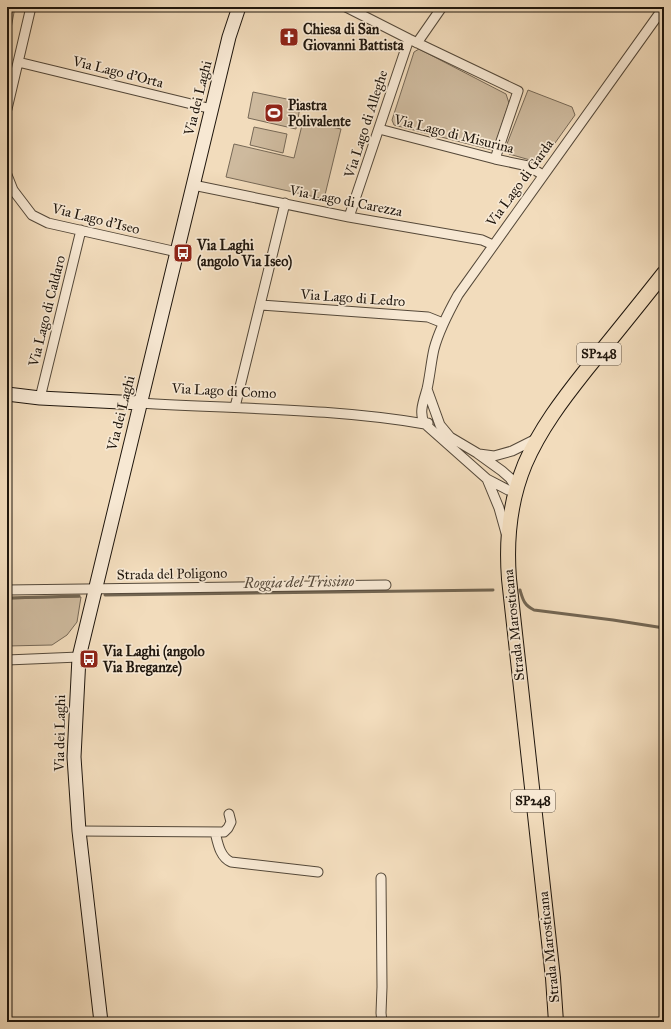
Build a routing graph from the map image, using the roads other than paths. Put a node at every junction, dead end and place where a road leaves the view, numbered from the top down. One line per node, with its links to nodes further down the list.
1 (31, 7): 7 (street)
2 (239, 7): 9 (street, Via dei Laghi)
3 (346, 7): 6 (street)
4 (442, 7): 6 (street, Via Lago di Alleghe)
5 (664, 7): 13 (street, Via Lago di Garda)
6 (413, 41): 10 (street, Via Lago di Alleghe); 11 (street)
7 (18, 62): 8 (street); 9 (street, Via Lago d'Orta)
8 (7, 109)
9 (212, 109): 14 (street, Via dei Laghi)
10 (379, 130): 11 (street, Via Lago di Misurina); 16 (street, Via Lago di Alleghe)
11 (495, 159): 13 (street, Via Lago di Misurina)
12 (7, 175): 17 (street, Via Lago d'Iseo)
13 (544, 175): 18 (street, Via Lago di Garda)
14 (193, 185): 15 (street, Via Lago di Carezza); 19 (street, Via dei Laghi)
15 (285, 203): 16 (street, Via Lago di Carezza); 21 (street)
16 (349, 217): 18 (street, Via Lago di Carezza)
17 (81, 230): 19 (street, Via Lago d'Iseo); 25 (street, Via Lago di Caldaro)
18 (492, 245): 22 (street, Via Lago di Garda)
19 (177, 252): 26 (street, Via dei Laghi)
20 (664, 273): 30 (main road, Strada Marosticana / SP248)
21 (261, 305): 22 (street, Via Lago di Ledro); 27 (street)
22 (443, 323): 23 (street, Via Lago di Garda)
23 (427, 389): 28 (street, Via Lago di Garda); 29 (street, Via Lago di Garda)
24 (7, 394): 25 (street, Via Lago di Como)
25 (40, 398): 26 (street, Via Lago di Como)
26 (140, 403): 27 (street, Via Lago di Como); 36 (street, Via dei Laghi)
27 (235, 407): 29 (street, Via Lago di Como)
28 (436, 417): 29 (street); 31 (street, Via Lago di Garda)
29 (425, 424): 32 (street)
30 (538, 438): 31 (street, Via Lago di Garda); 33 (main road, Strada Marosticana / SP248)
31 (477, 453): 33 (street, Via Lago di Garda)
32 (487, 479): 33 (street); 34 (street)
33 (517, 489): 34 (main road, Strada Marosticana / SP248)
34 (508, 540): 47 (main road, Strada Marosticana / SP248)
35 (386, 585): 36 (street, Strada del Poligono)
36 (95, 589): 37 (street, Strada del Poligono); 38 (street, Via dei Laghi)
37 (7, 590)
38 (79, 657): 39 (street); 41 (street, Via dei Laghi)
39 (7, 660)
40 (229, 814): 42 (street)
41 (79, 832): 42 (street); 45 (street, Via dei Laghi)
42 (215, 832): 43 (street)
43 (318, 872)
44 (381, 878): 46 (street)
45 (101, 1022)
46 (382, 1022)
47 (556, 1022)

